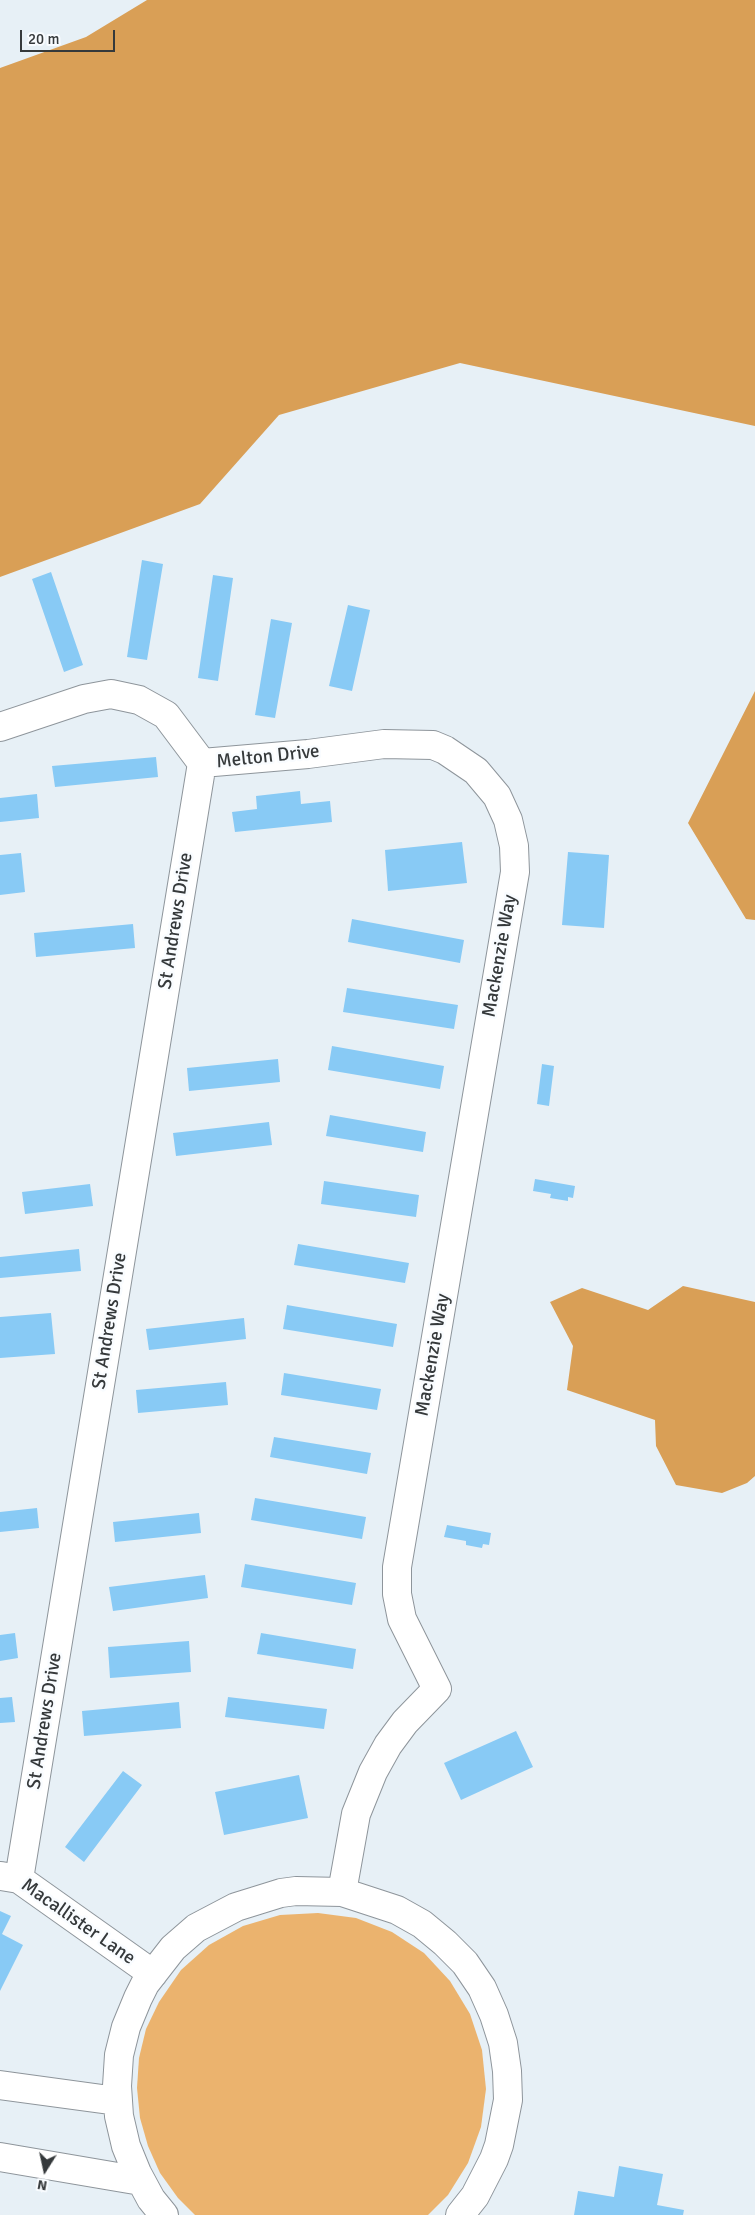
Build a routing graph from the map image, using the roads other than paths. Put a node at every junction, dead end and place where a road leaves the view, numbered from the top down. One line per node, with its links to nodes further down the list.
1 (0, 727): 2 (street, Melton Drive)
2 (202, 763): 3 (street, Melton Drive); 4 (street, St Andrews Drive)
3 (492, 791): 5 (street, Mackenzie Way)
4 (9, 1877): 6 (street, Macallister Lane)
5 (342, 1892): 6 (street); 12 (street)
6 (153, 1974): 8 (street)
7 (0, 2085): 8 (street)
8 (118, 2101): 10 (street)
9 (0, 2157): 10 (street)
10 (141, 2181): 11 (street)
11 (164, 2215)
12 (460, 2215)

